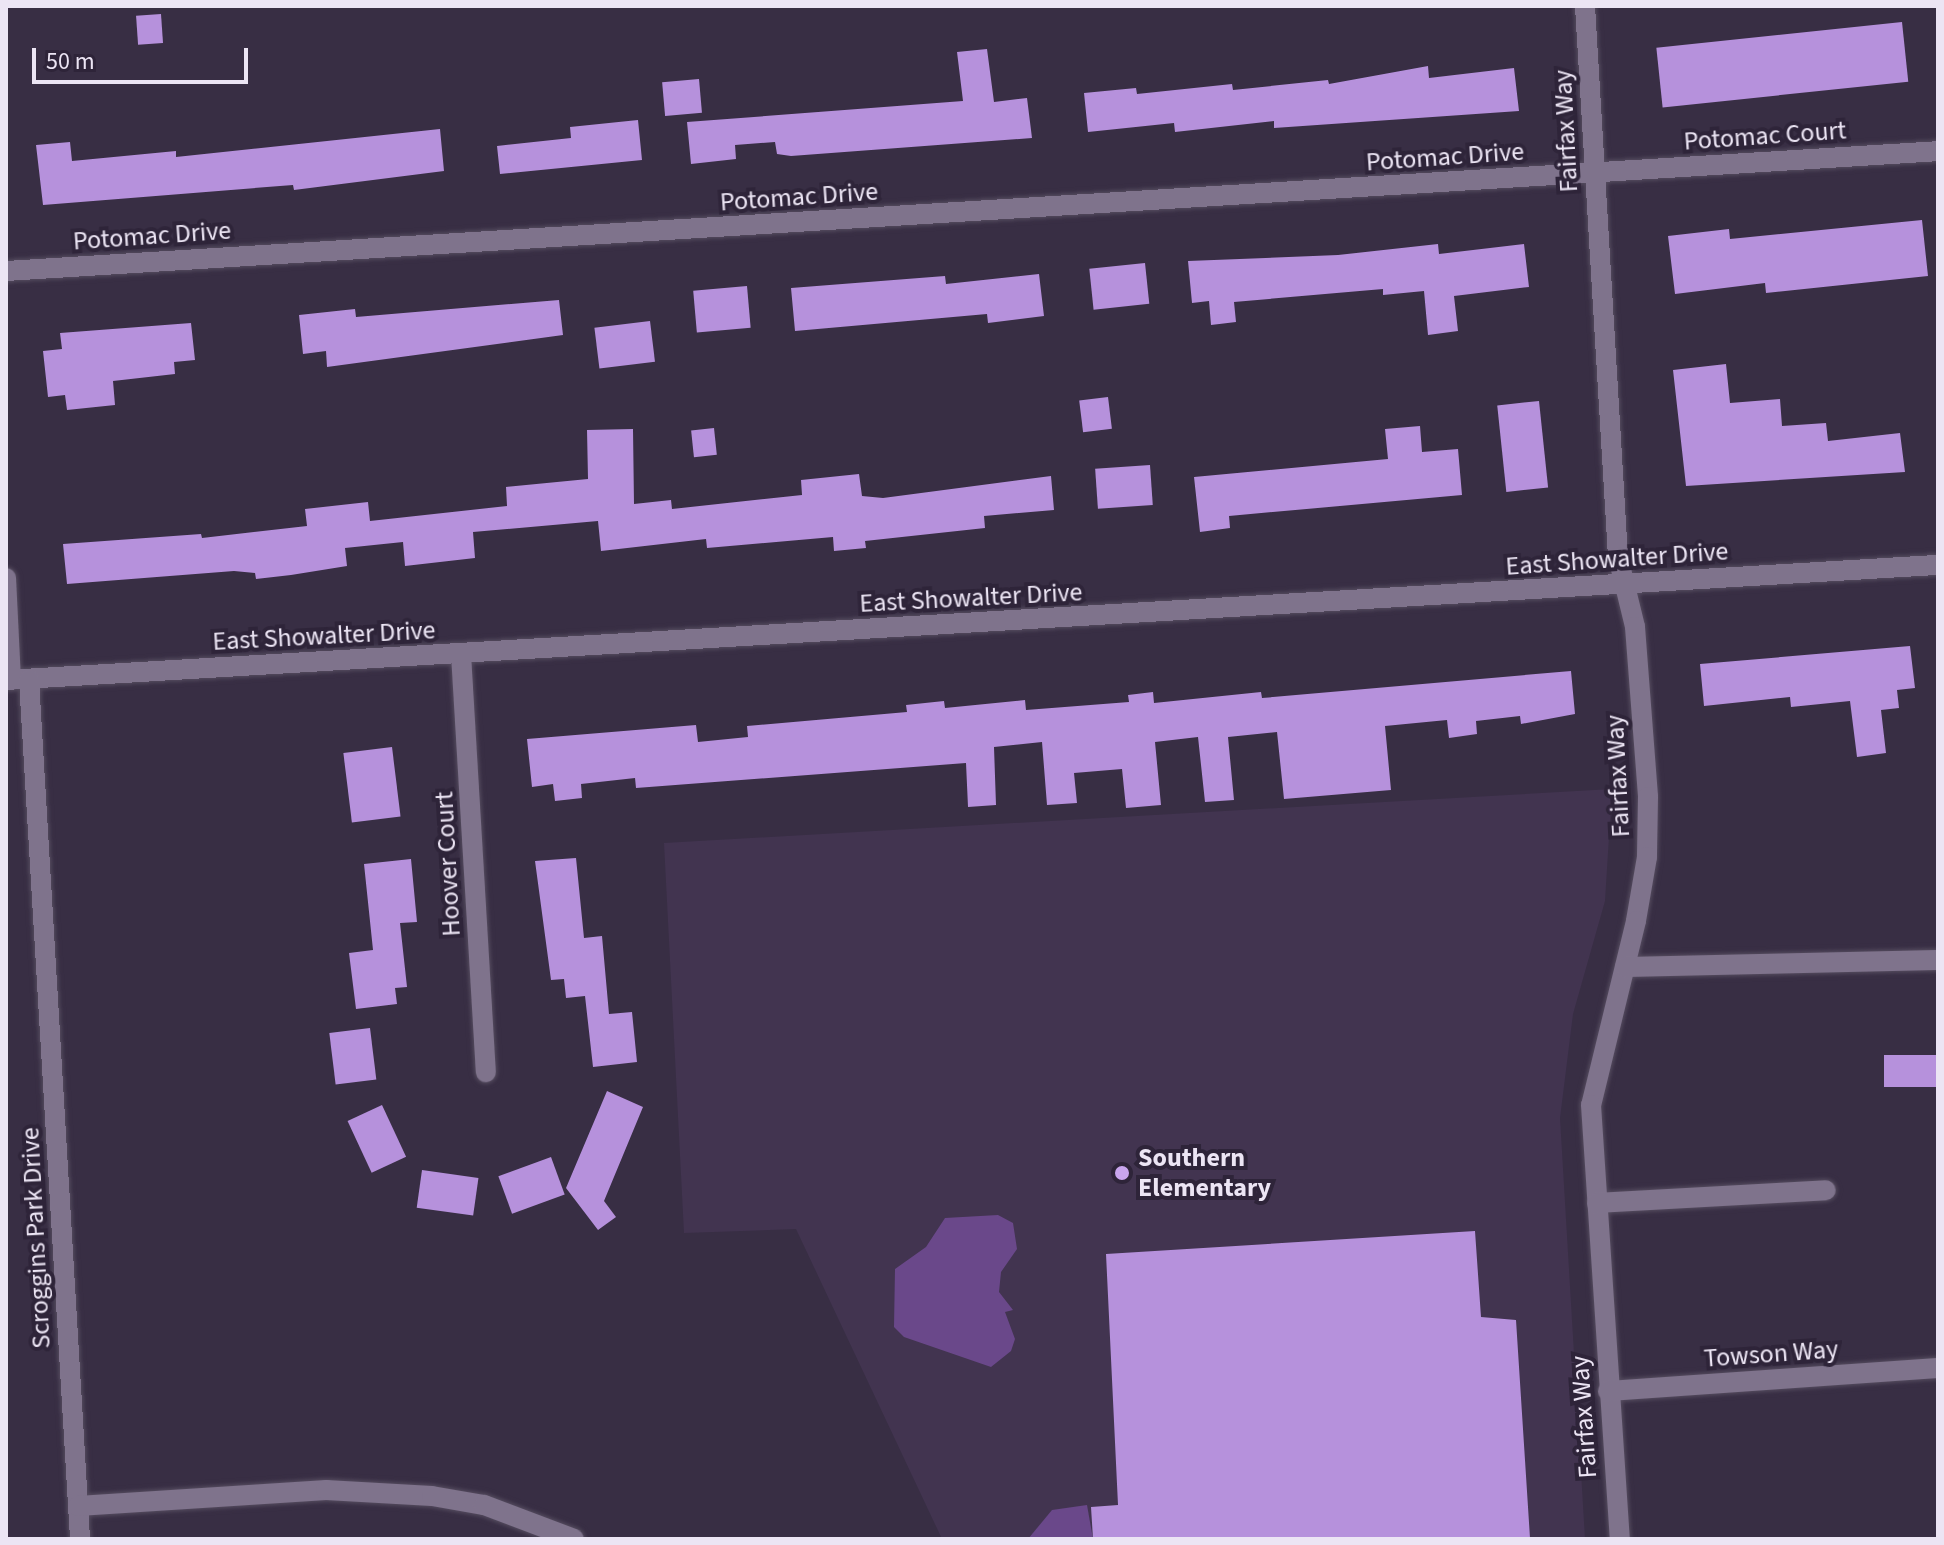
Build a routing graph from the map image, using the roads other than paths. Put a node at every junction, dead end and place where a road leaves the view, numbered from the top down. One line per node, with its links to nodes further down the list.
1 (1585, 6): 3 (street, Fairfax Way)
2 (1938, 151): 3 (street, Potomac Court)
3 (1595, 173): 4 (street, Potomac Drive); 7 (street, Fairfax Way)
4 (6, 271)
5 (1938, 565): 7 (street, East Showalter Drive)
6 (6, 578): 9 (street, Scroggins Park Drive)
7 (1625, 585): 8 (street, East Showalter Drive); 11 (street, Fairfax Way)
8 (461, 654): 9 (street, East Showalter Drive); 12 (street, Hoover Court)
9 (15, 680): 17 (street, Scroggins Park Drive)
10 (1938, 960): 11 (street)
11 (1625, 967): 14 (street, Fairfax Way)
12 (486, 1072)
13 (1826, 1190): 14 (street)
14 (1597, 1203): 16 (street, Fairfax Way)
15 (1938, 1368): 16 (street, Towson Way)
16 (1608, 1391): 20 (street, Fairfax Way)
17 (78, 1506): 18 (street, Scroggins Park Drive); 19 (street)
18 (80, 1539)
19 (574, 1539)
20 (1620, 1539)

